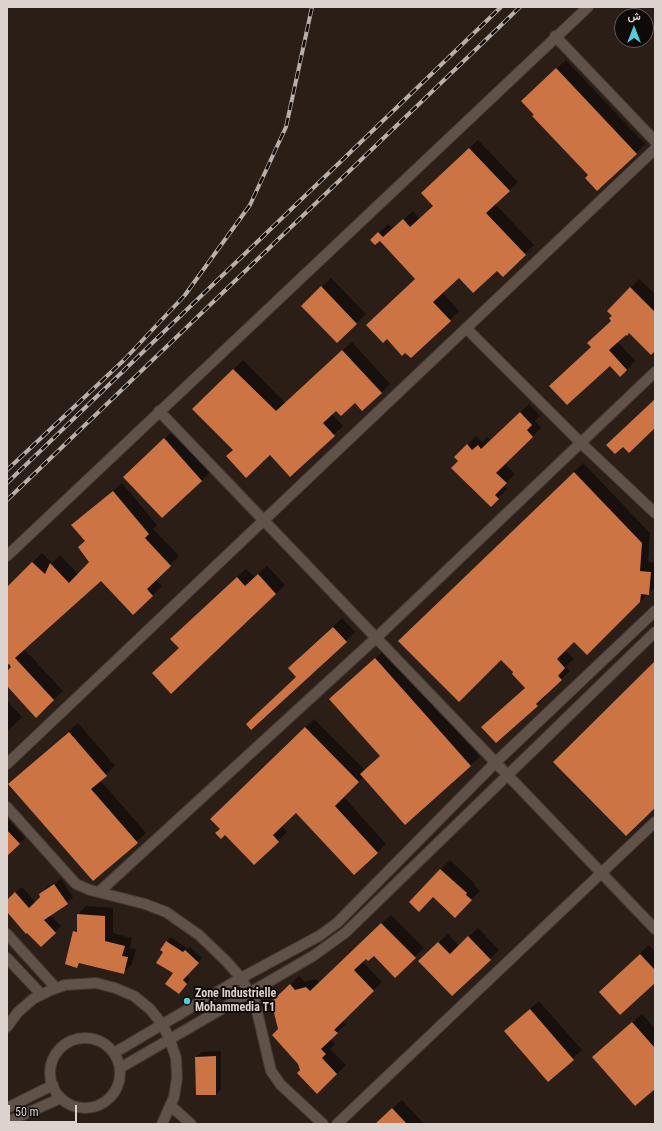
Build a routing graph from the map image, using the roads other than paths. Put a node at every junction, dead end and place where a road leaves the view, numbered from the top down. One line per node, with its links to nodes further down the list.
1 (588, 7): 2 (lane)
2 (556, 36): 3 (lane); 7 (lane)
3 (655, 141)
4 (655, 149): 5 (lane)
5 (466, 328): 8 (lane); 10 (lane)
6 (655, 372): 8 (lane)
7 (159, 411): 10 (lane); 12 (lane)
8 (581, 443): 9 (lane); 15 (lane)
9 (654, 512): 11 (lane)
10 (263, 520): 15 (lane); 17 (lane)
11 (655, 523)
12 (7, 556)
13 (655, 611): 16 (lane)
14 (655, 632): 18 (lane)
15 (376, 638): 16 (lane); 22 (lane)
16 (496, 762): 18 (lane); 26 (lane)
17 (7, 764)
18 (508, 774): 21 (lane); 28 (lane)
19 (7, 808): 22 (lane)
20 (655, 822): 21 (lane)
21 (601, 872): 23 (lane); 43 (lane)
22 (99, 892): 26 (lane)
23 (655, 929)
24 (7, 934): 27 (lane)
25 (7, 958): 29 (lane)
26 (241, 978): 28 (lane); 30 (lane)
27 (56, 988): 29 (lane); 30 (lane)
28 (250, 993): 32 (lane); 42 (lane)
29 (41, 994): 31 (lane)
30 (162, 1024): 32 (lane); 33 (lane)
31 (7, 1027)
32 (170, 1040): 34 (lane); 37 (lane)
33 (114, 1053): 34 (lane); 35 (lane)
34 (120, 1068): 36 (lane)
35 (53, 1085): 36 (lane); 38 (lane)
36 (61, 1098): 39 (lane)
37 (171, 1106): 40 (lane); 41 (lane)
38 (7, 1108)
39 (8, 1122)
40 (162, 1124)
41 (191, 1124)
42 (323, 1124)
43 (337, 1124)

